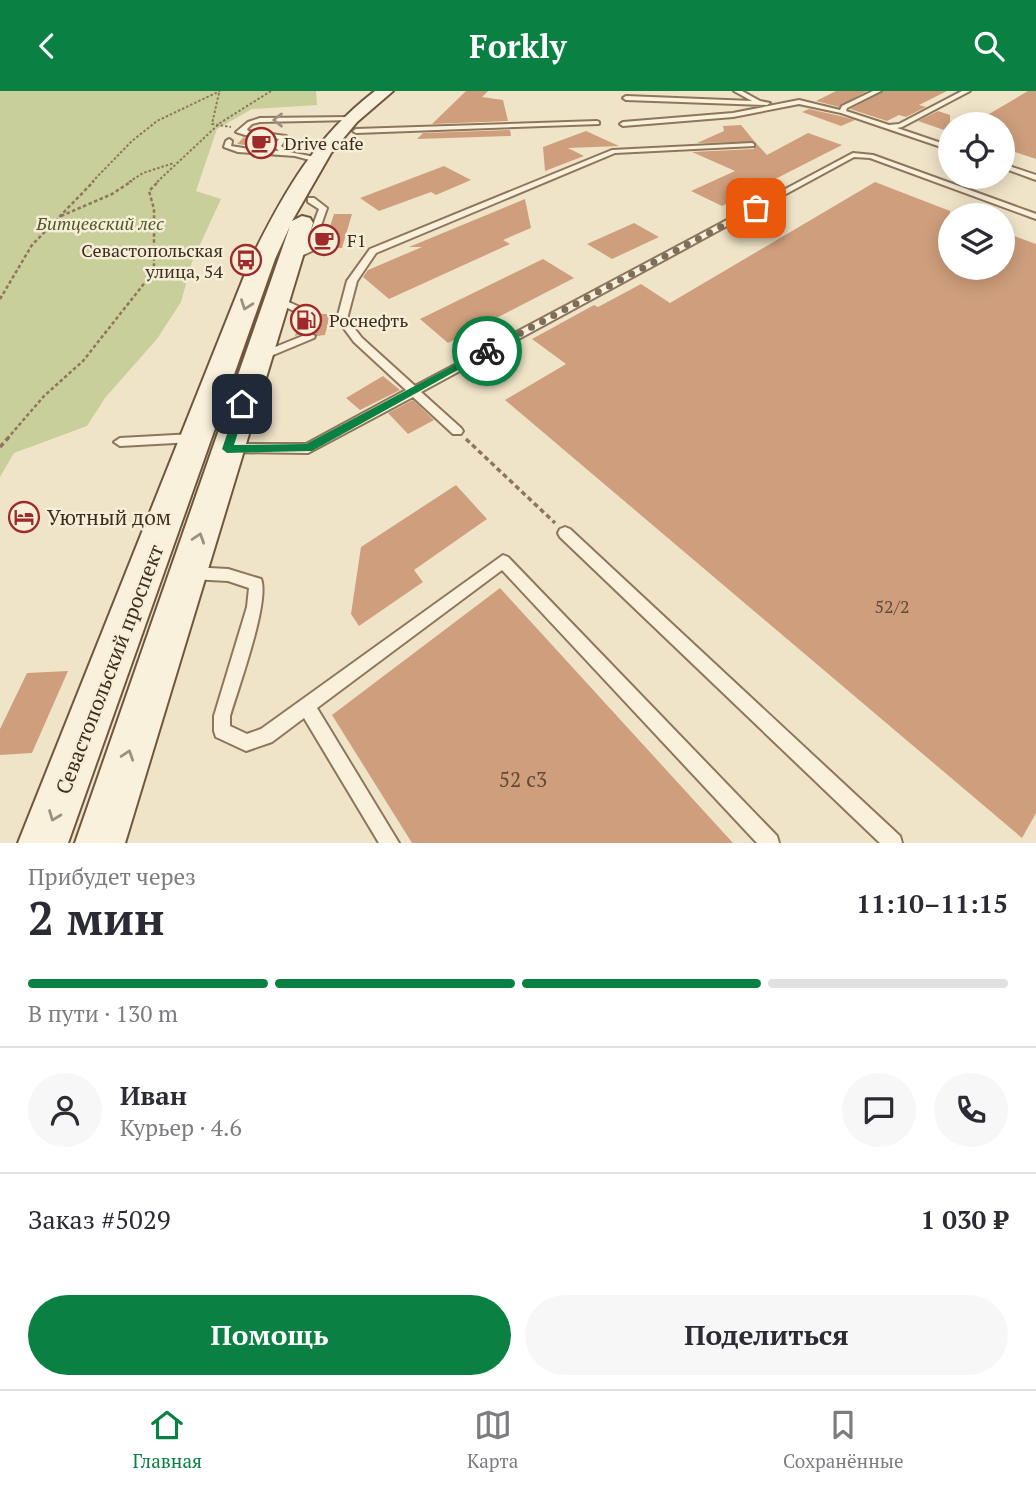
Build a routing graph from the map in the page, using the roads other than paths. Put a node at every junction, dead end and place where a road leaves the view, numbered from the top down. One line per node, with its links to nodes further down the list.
1 (385, 91): 12 (main road, Севастопольский проспект)
2 (395, 91): 12 (main road, Севастопольский проспект)
3 (737, 91): 7 (lane)
4 (878, 91): 9 (lane)
5 (967, 91): 13 (lane)
6 (626, 98): 7 (lane)
7 (760, 103): 8 (lane)
8 (788, 104): 9 (lane); 11 (lane)
9 (843, 112): 13 (lane)
10 (597, 123): 12 (lane)
11 (623, 124)
12 (353, 125): 17 (main road, Севастопольский проспект); 17 (lane, one-way to 17); 21 (main road, Севастопольский проспект)
13 (889, 127): 15 (lane)
14 (229, 141): 17 (lane)
15 (938, 144)
16 (752, 145): 25 (lane)
17 (302, 157): 28 (main road, Севастопольский проспект, one-way to 28)
18 (1015, 170): 19 (lane)
19 (1036, 177)
20 (1036, 217): 25 (lane)
21 (275, 299): 22 (lane); 24 (main road, Севастопольский проспект)
22 (308, 314)
23 (310, 336): 24 (lane)
24 (256, 360): 28 (main road, Севастопольский проспект)
25 (414, 391): 26 (lane); 28 (lane)
26 (457, 431)
27 (120, 442): 28 (lane)
28 (212, 444): 30 (main road, Севастопольский проспект, one-way to 28); 32 (main road, Севастопольский проспект, one-way to 32)
29 (565, 533): 36 (lane)
30 (187, 573): 31 (lane); 33 (main road, Севастопольский проспект, one-way to 30)
31 (306, 706): 34 (lane); 35 (lane)
32 (43, 843)
33 (100, 843)
34 (390, 843)
35 (770, 843)
36 (893, 843)

